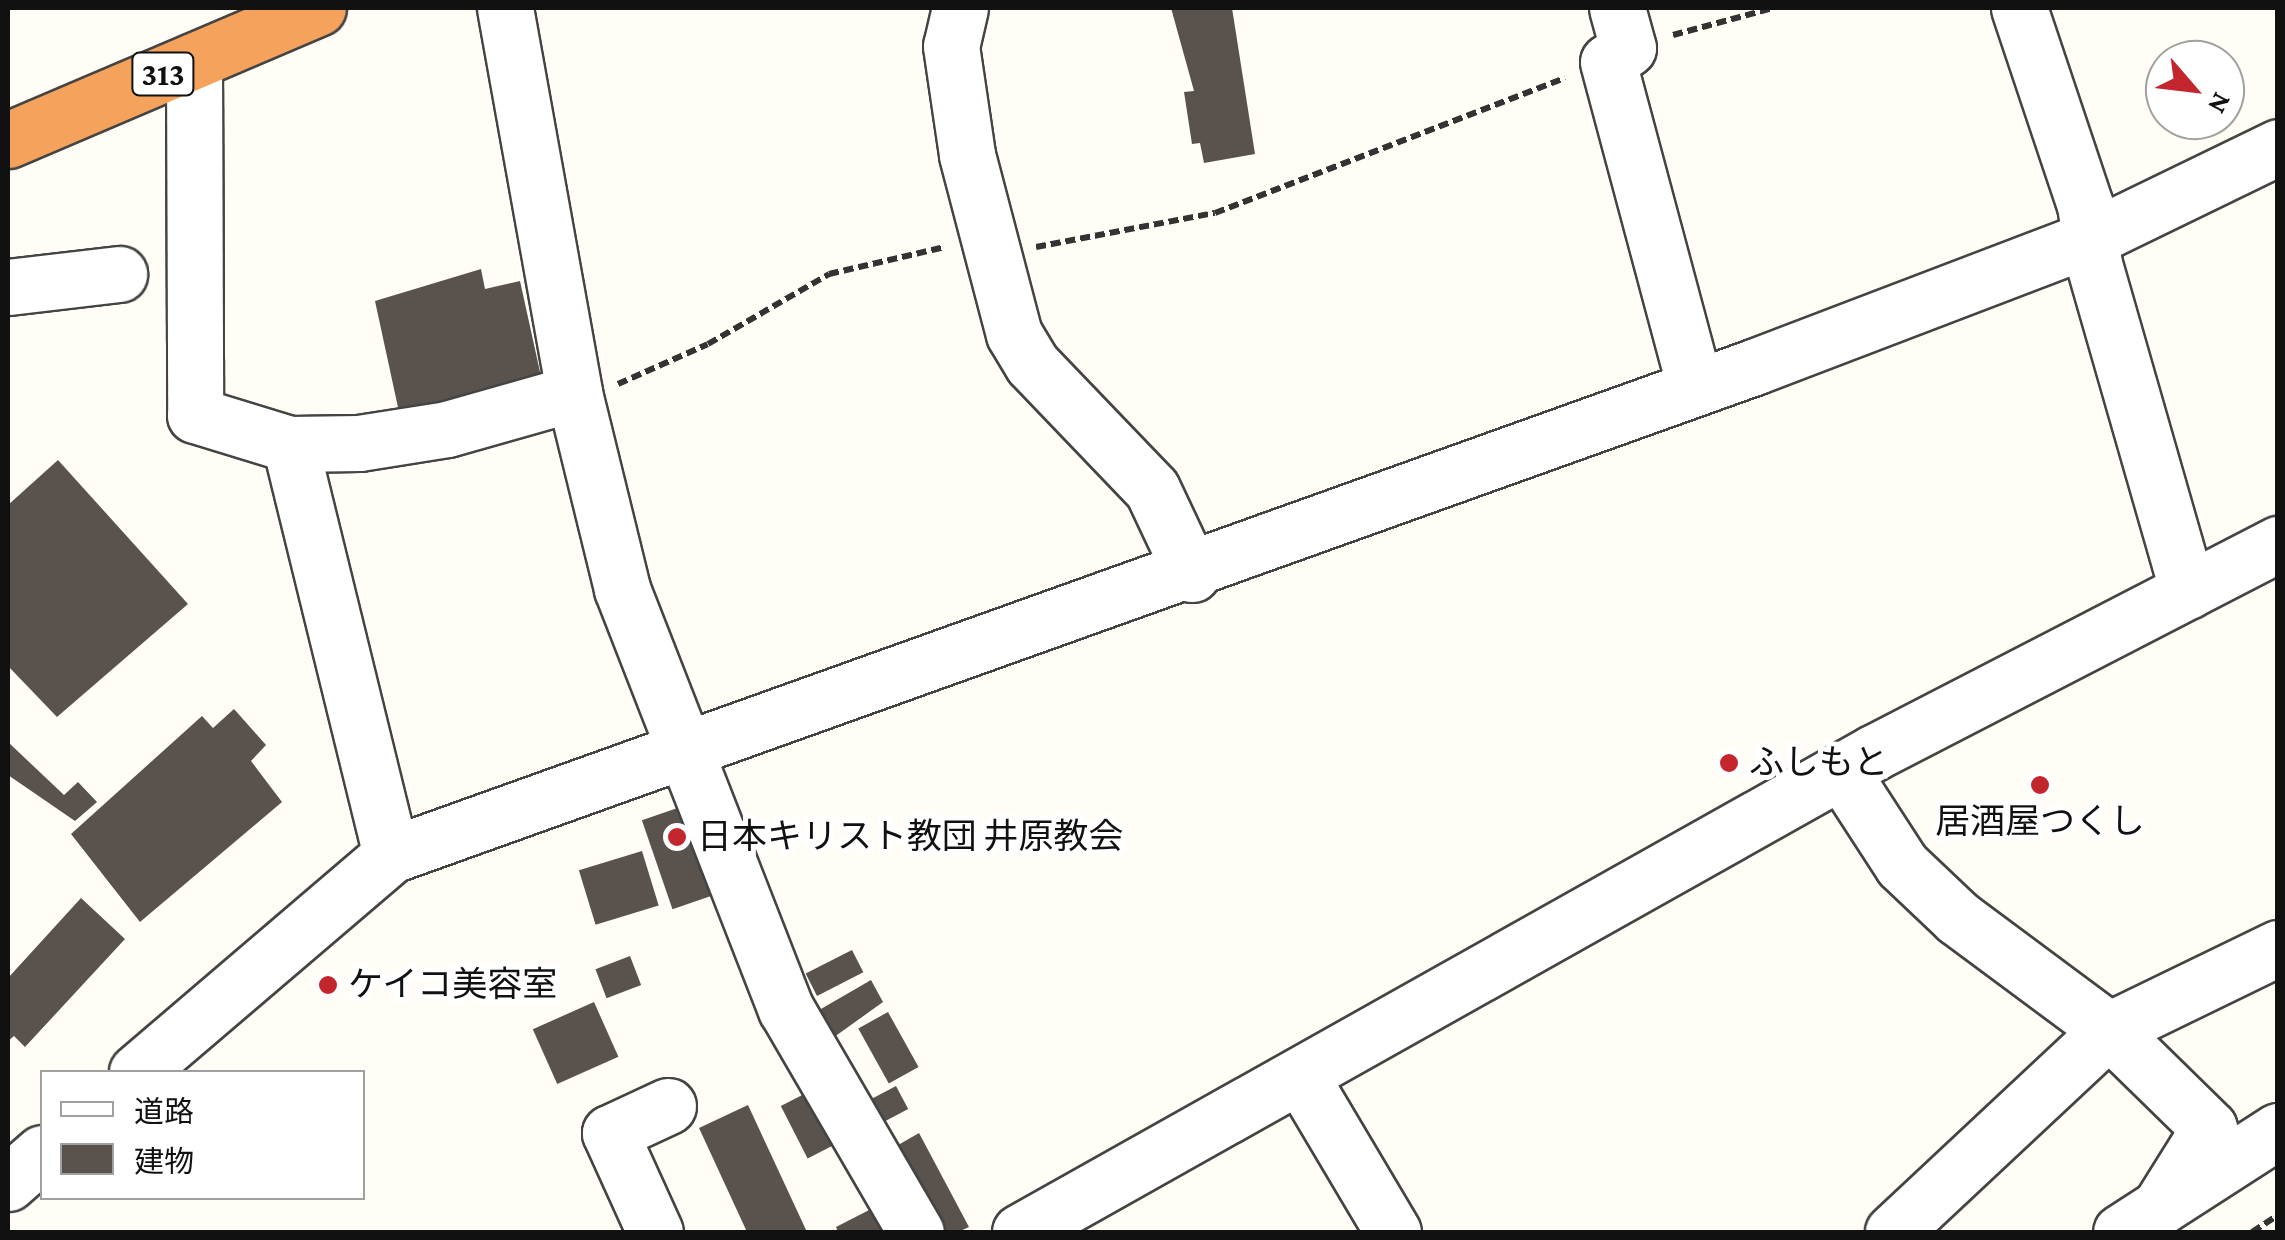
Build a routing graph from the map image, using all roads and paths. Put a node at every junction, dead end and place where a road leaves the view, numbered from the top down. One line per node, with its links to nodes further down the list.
1 (318, 8): 7 (highway, 313)
2 (505, 8): 15 (street)
3 (960, 8): 11 (street)
4 (1772, 8): 6 (path)
5 (2020, 8): 10 (street)
6 (1618, 39): 11 (path); 14 (street)
7 (194, 60): 8 (highway, 313); 16 (street)
8 (8, 140)
9 (2278, 147): 10 (street)
10 (2091, 238): 14 (street); 19 (street)
11 (990, 246): 15 (path); 18 (street)
12 (119, 274): 13 (street)
13 (8, 287)
14 (1695, 387): 18 (street)
15 (575, 398): 16 (street); 20 (street)
16 (290, 444): 22 (street)
17 (2278, 544): 19 (street)
18 (1192, 574): 20 (street)
19 (2188, 590): 21 (street)
20 (688, 753): 22 (street); 34 (street)
21 (1841, 771): 24 (street); 26 (street)
22 (392, 855): 25 (street)
23 (2278, 948): 24 (street)
24 (2109, 1030): 32 (street); 37 (street)
25 (138, 1070)
26 (1301, 1077): 35 (street); 36 (street)
27 (668, 1106): 33 (street)
28 (2278, 1131): 32 (street)
29 (40, 1156): 30 (street)
30 (8, 1184)
31 (2278, 1216): 38 (path)
32 (2140, 1220)
33 (655, 1232)
34 (916, 1232)
35 (1020, 1232)
36 (1394, 1232)
37 (1893, 1232)
38 (2252, 1232)

